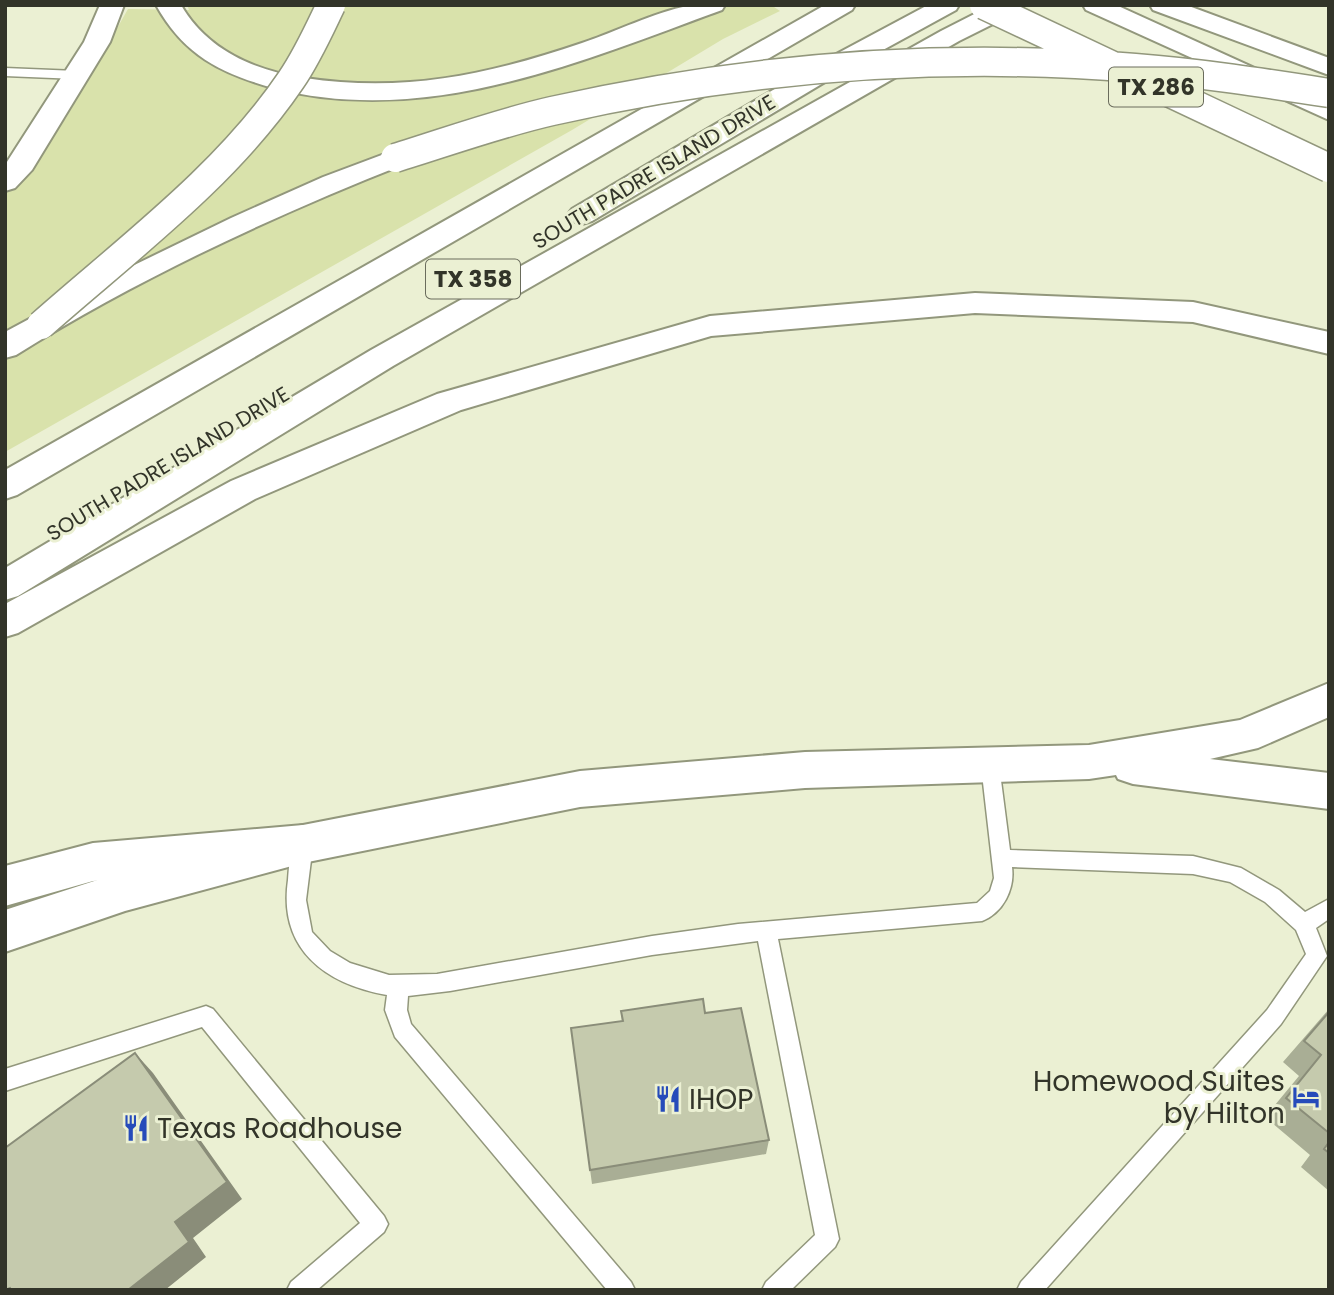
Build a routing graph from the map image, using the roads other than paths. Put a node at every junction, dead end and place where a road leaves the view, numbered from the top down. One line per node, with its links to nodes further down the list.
1 (112, 5): 14 (main road)
2 (168, 5): 4 (main road)
3 (331, 5): 19 (main road, bridge)
4 (713, 5)
5 (843, 5): 22 (main road, TX 358)
6 (947, 5): 23 (main road, SOUTH PADRE ISLAND DRIVE / TX 358)
7 (972, 5): 11 (main road, bridge)
8 (984, 5): 11 (main road, TX 286, bridge)
9 (1095, 5): 16 (main road, TX 286, bridge)
10 (1162, 5): 12 (main road)
11 (1020, 16): 17 (main road, TX 286, bridge); 24 (main road)
12 (1329, 67)
13 (5, 72): 14 (lane)
14 (77, 75): 18 (main road)
15 (1329, 93): 19 (main road, bridge)
16 (1329, 112)
17 (1329, 168)
18 (5, 181)
19 (41, 324): 21 (main road)
20 (1329, 342): 25 (main road)
21 (5, 347)
22 (5, 486)
23 (5, 563)
24 (5, 586)
25 (5, 622)
26 (1329, 699): 27 (main road)
27 (1089, 762): 28 (main road); 29 (main road)
28 (990, 765): 30 (main road); 31 (lane)
29 (1329, 791)
30 (303, 844): 32 (main road); 35 (main road); 38 (lane)
31 (1003, 858): 34 (lane); 36 (lane)
32 (5, 886)
33 (1329, 908): 34 (lane)
34 (1304, 924): 37 (lane)
35 (5, 932)
36 (766, 932): 38 (lane); 42 (lane)
37 (1323, 960): 43 (lane)
38 (399, 986): 41 (lane)
39 (5, 1080): 40 (lane)
40 (299, 1290)
41 (623, 1290)
42 (774, 1290)
43 (1029, 1290)

